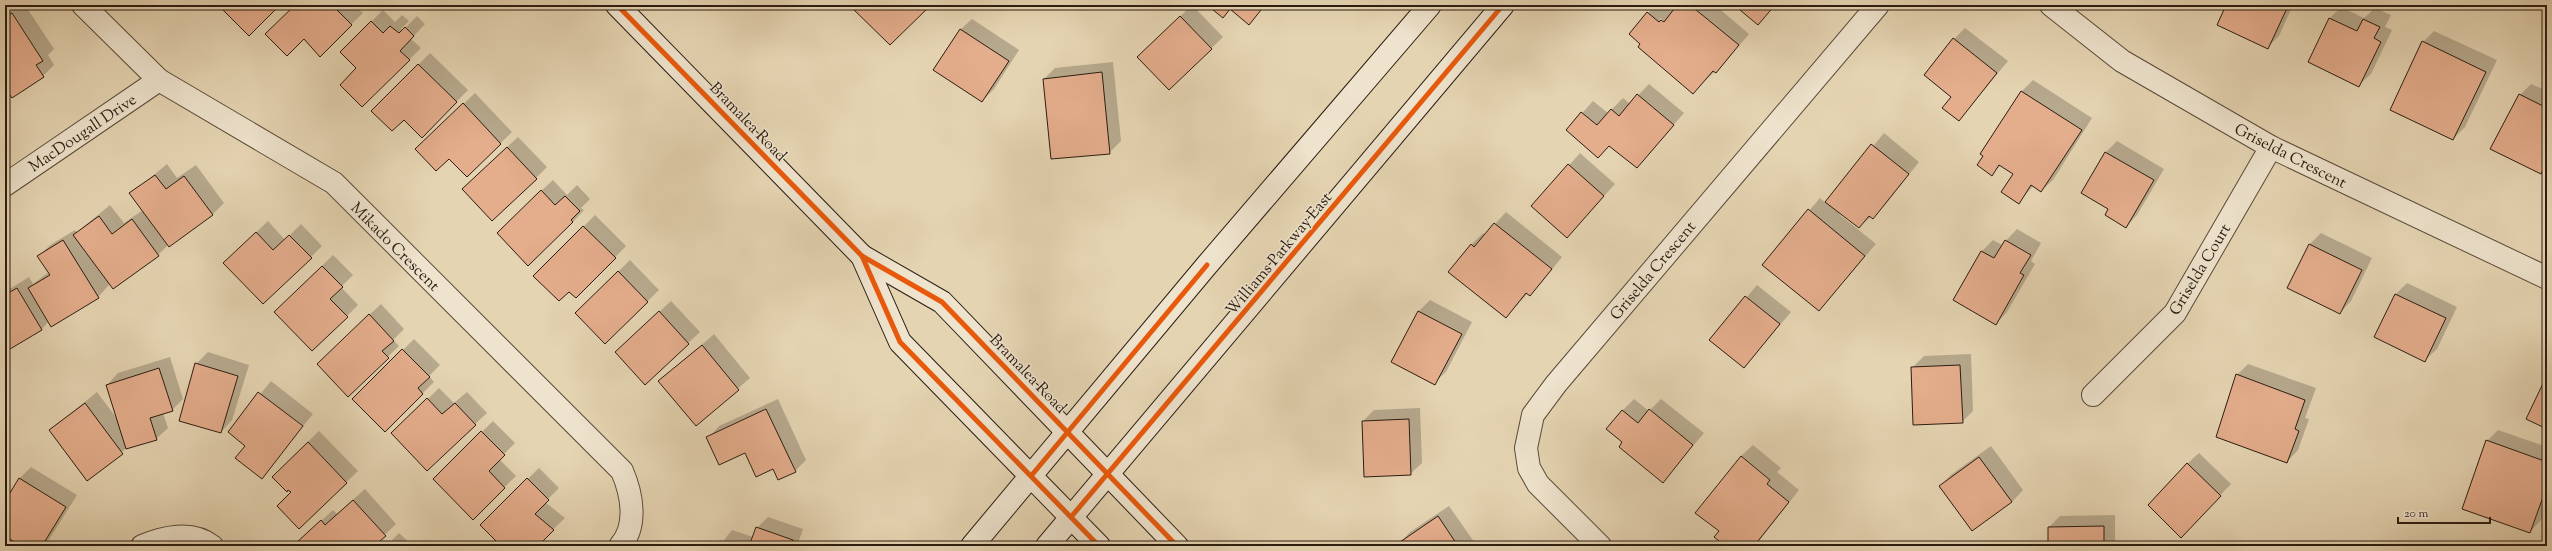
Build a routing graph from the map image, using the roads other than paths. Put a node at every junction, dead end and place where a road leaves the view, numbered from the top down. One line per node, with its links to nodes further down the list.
1 (83, 5): 7 (street, Mikado Crescent)
2 (617, 5): 10 (street, Bramalea Road)
3 (1430, 5): 13 (street)
4 (1503, 5): 14 (street, Williams Parkway East)
5 (1878, 5): 24 (street, Griselda Crescent)
6 (2051, 5): 8 (street, Griselda Crescent)
7 (159, 80): 9 (street, MacDougall Drive); 19 (street, Mikado Crescent)
8 (2271, 147): 11 (street, Griselda Crescent); 12 (street, Griselda Court)
9 (5, 185)
10 (862, 256): 13 (street, Bramalea Road); 15 (street, Bramalea Road)
11 (2547, 278)
12 (2093, 395)
13 (1068, 431): 14 (street, Bramalea Road); 15 (street)
14 (1108, 474): 16 (street, Williams Parkway East); 23 (street, Bramalea Road)
15 (1031, 476): 16 (street, Bramalea Road); 20 (street)
16 (1071, 517): 21 (street, Williams Parkway East); 22 (street, Bramalea Road)
17 (142, 546): 18 (street)
18 (212, 546)
19 (620, 546)
20 (972, 546)
21 (1047, 546)
22 (1099, 546)
23 (1177, 546)
24 (1600, 546)

